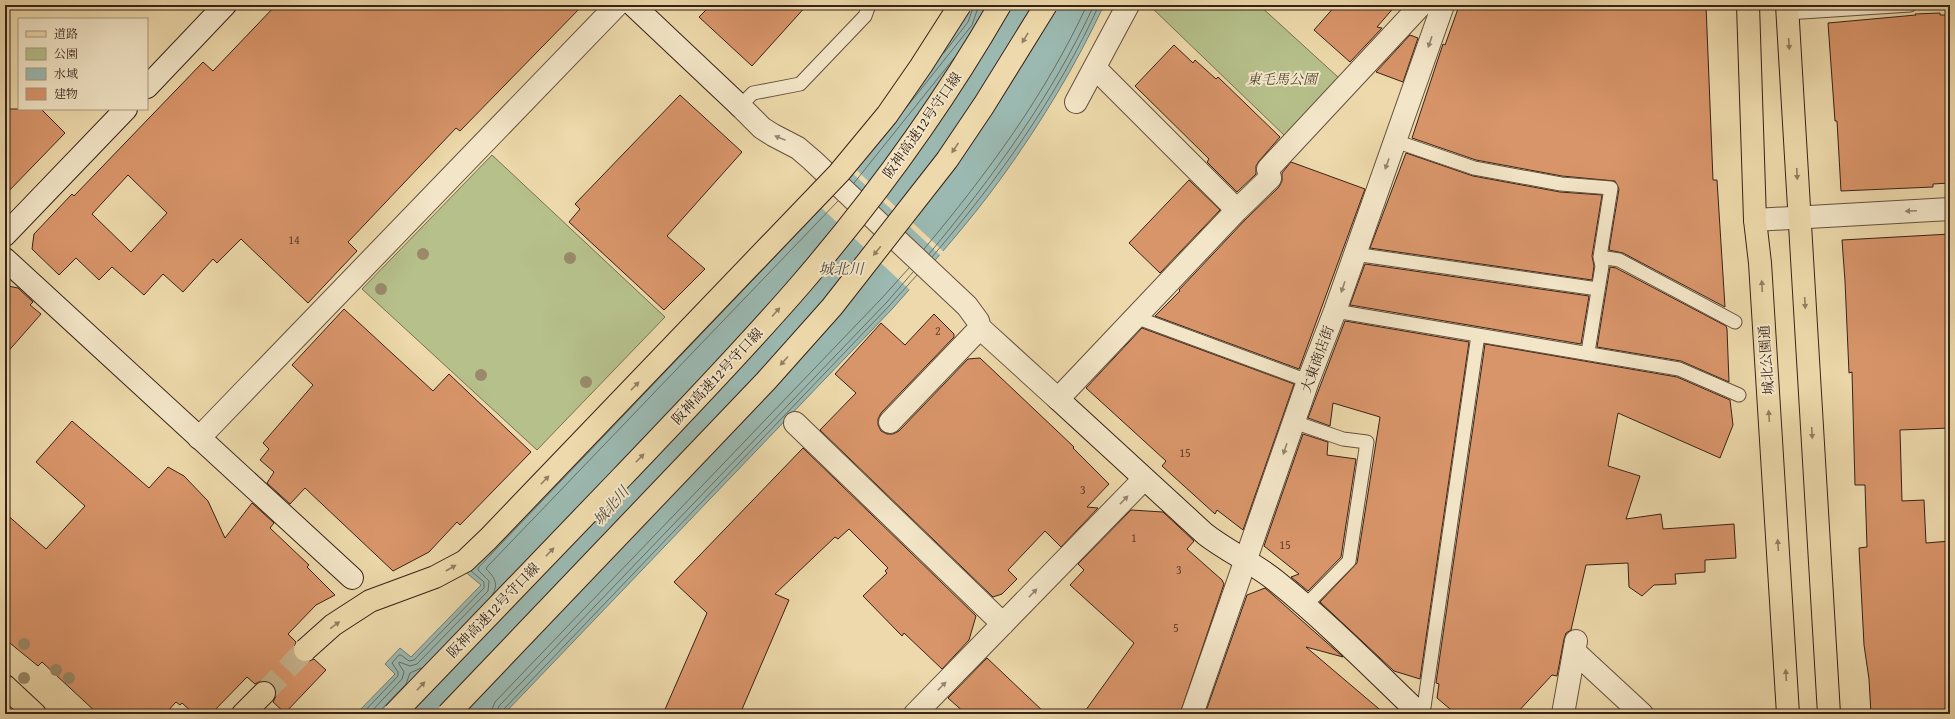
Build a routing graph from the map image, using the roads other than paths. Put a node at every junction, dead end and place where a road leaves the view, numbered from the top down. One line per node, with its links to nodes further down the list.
1 (226, 5): 15 (street)
2 (617, 5): 41 (street)
3 (633, 5): 17 (street)
4 (869, 5): 17 (lane)
5 (960, 5): 47 (main road, one-way to 5, bridge)
6 (1000, 5): 52 (main road, 阪神高速12号守口線, one-way to 6, bridge)
7 (1046, 5): 53 (main road, one-way to 53, bridge)
8 (1128, 5): 14 (street)
9 (1421, 5): 21 (street)
10 (1443, 5): 19 (street, 大東商店街, one-way to 19)
11 (1748, 5): 23 (main road, 城北公園通)
12 (1910, 5): 13 (lane)
13 (1787, 9): 22 (main road, one-way to 22)
14 (1095, 68): 16 (street); 21 (street)
15 (148, 86)
16 (1076, 102)
17 (740, 106): 32 (street, one-way to 17, bridge)
18 (125, 110): 24 (street)
19 (1395, 141): 25 (street, 大東商店街, one-way to 25); 26 (lane)
20 (1950, 209): 22 (street, one-way to 22)
21 (1237, 210): 30 (street)
22 (1799, 217): 23 (street); 60 (main road, one-way to 60)
23 (1755, 220): 59 (main road, 城北公園通, one-way to 23)
24 (5, 235)
25 (1354, 254): 28 (lane); 29 (street, 大東商店街, one-way to 29)
26 (1600, 257): 28 (lane); 31 (lane)
27 (5, 258): 41 (street)
28 (1598, 289): 34 (lane)
29 (1335, 311): 33 (lane); 35 (street, 大東商店街)
30 (1135, 317): 35 (lane); 37 (street)
31 (1734, 322)
32 (980, 328): 37 (street); 38 (street)
33 (1478, 335): 34 (lane); 56 (lane)
34 (1588, 352): 36 (lane)
35 (1308, 381): 39 (street, 大東商店街)
36 (1739, 395)
37 (1058, 399): 42 (street)
38 (890, 422)
39 (1294, 422): 43 (street, 大東商店街, one-way to 43); 45 (lane)
40 (796, 423): 46 (street)
41 (199, 438): 44 (street)
42 (1144, 480): 43 (street); 46 (street, one-way to 42)
43 (1246, 562): 45 (street); 55 (street, 大東商店街)
44 (352, 578)
45 (1306, 606): 56 (street)
46 (1003, 624): 54 (street, one-way to 46)
47 (305, 650)
48 (5, 686): 50 (main road)
49 (264, 693): 51 (main road)
50 (35, 714)
51 (243, 714)
52 (394, 714)
53 (448, 714)
54 (915, 714)
55 (1192, 714)
56 (1422, 714)
57 (1563, 714): 58 (street)
58 (1642, 714)
59 (1788, 714)
60 (1829, 714)

